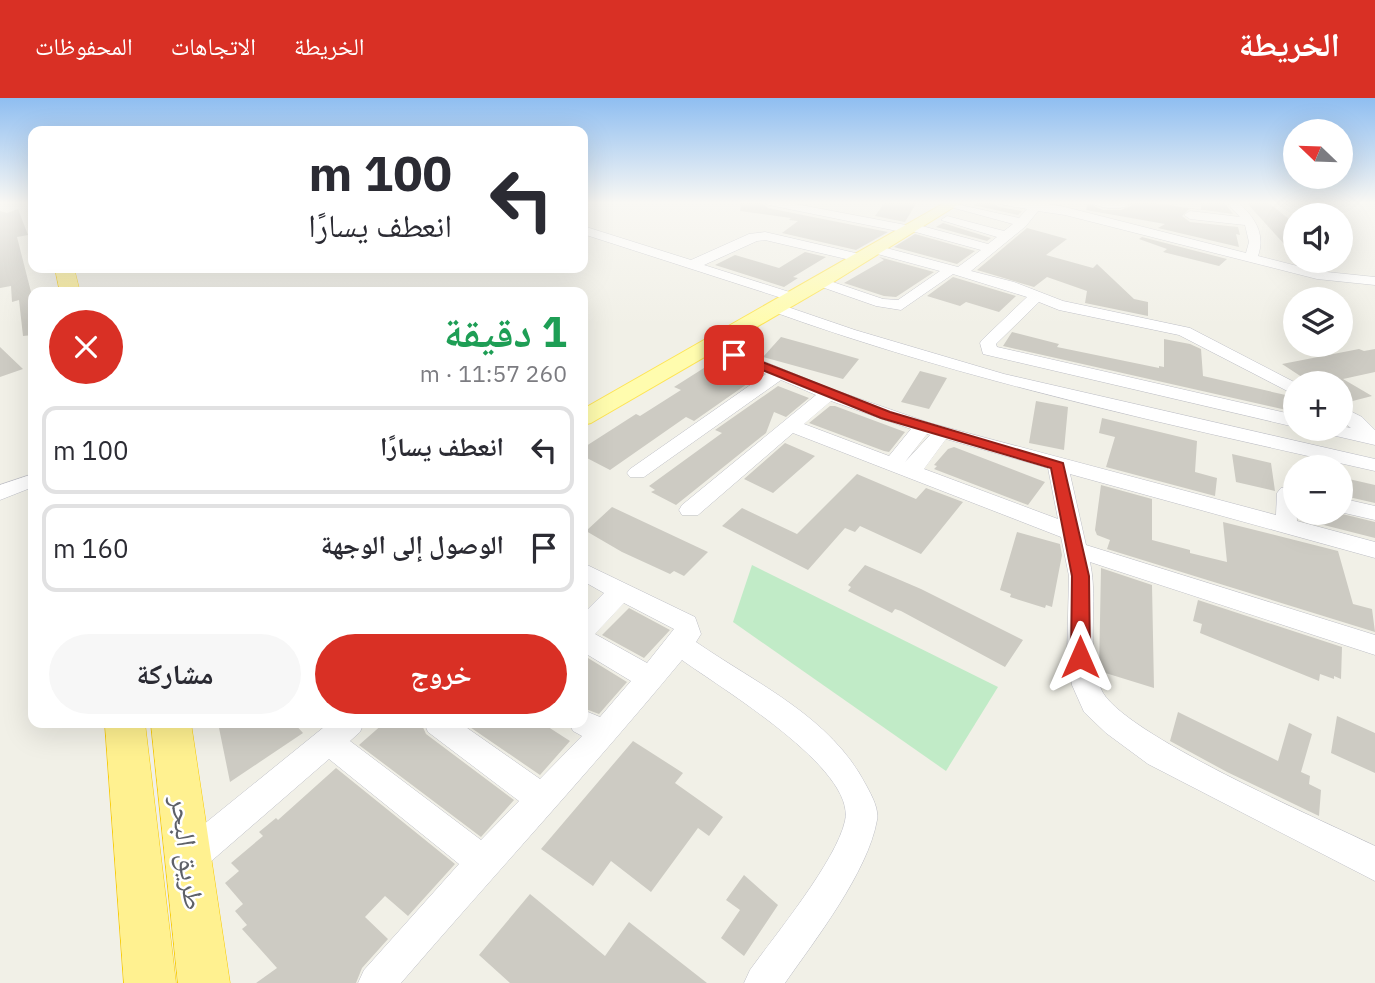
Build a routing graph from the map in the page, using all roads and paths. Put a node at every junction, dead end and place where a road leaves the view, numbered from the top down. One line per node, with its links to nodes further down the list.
1 (624, 243): 12 (street)
2 (740, 243): 12 (street)
3 (809, 243): 10 (street)
4 (883, 243): 10 (main road)
5 (971, 243): 9 (street)
6 (995, 243): 9 (street)
7 (1191, 243): 11 (street)
8 (1257, 243): 11 (street)
9 (990, 248): 13 (street)
10 (867, 253): 13 (street); 15 (main road)
11 (1251, 258): 14 (street)
12 (692, 265): 17 (street)
13 (956, 270): 15 (street); 16 (street)
14 (1375, 281)
15 (821, 282): 17 (main road)
16 (1036, 297): 20 (street); 23 (street)
17 (794, 298): 18 (main road)
18 (776, 308): 19 (main road); 21 (street)
19 (710, 345): 22 (street); 25 (main road)
20 (987, 346): 21 (street); 26 (street)
21 (939, 364): 33 (street)
22 (780, 373): 24 (street); 35 (street)
23 (1283, 384)
24 (828, 394): 28 (street); 29 (street)
25 (588, 415)
26 (1283, 418)
27 (1353, 419): 31 (street)
28 (792, 426): 34 (street); 39 (street)
29 (932, 430): 32 (street); 34 (street)
30 (1353, 432): 31 (street)
31 (1374, 434)
32 (1058, 466): 41 (street); 42 (street)
33 (1375, 466)
34 (902, 467): 42 (street)
35 (637, 473)
36 (28, 482): 37 (street)
37 (0, 493)
38 (1353, 508): 40 (street)
39 (690, 510)
40 (1375, 513)
41 (1286, 526): 43 (street)
42 (1074, 541): 49 (street); 59 (street)
43 (1375, 550)
44 (588, 573): 45 (street)
45 (620, 592): 46 (street); 48 (street)
46 (588, 625)
47 (588, 643): 50 (street)
48 (680, 645): 50 (street); 63 (street)
49 (1375, 645)
50 (651, 679): 54 (street)
51 (125, 728): 61 (highway, طريق البحر)
52 (172, 728): 57 (highway, طريق البحر)
53 (445, 728): 56 (street)
54 (593, 728): 56 (street)
55 (339, 732): 57 (street); 58 (street)
56 (542, 799): 58 (street)
57 (189, 858): 62 (highway, طريق البحر)
58 (483, 862): 60 (street)
59 (1375, 864)
60 (388, 979)
61 (150, 983)
62 (204, 983)
63 (763, 983)

